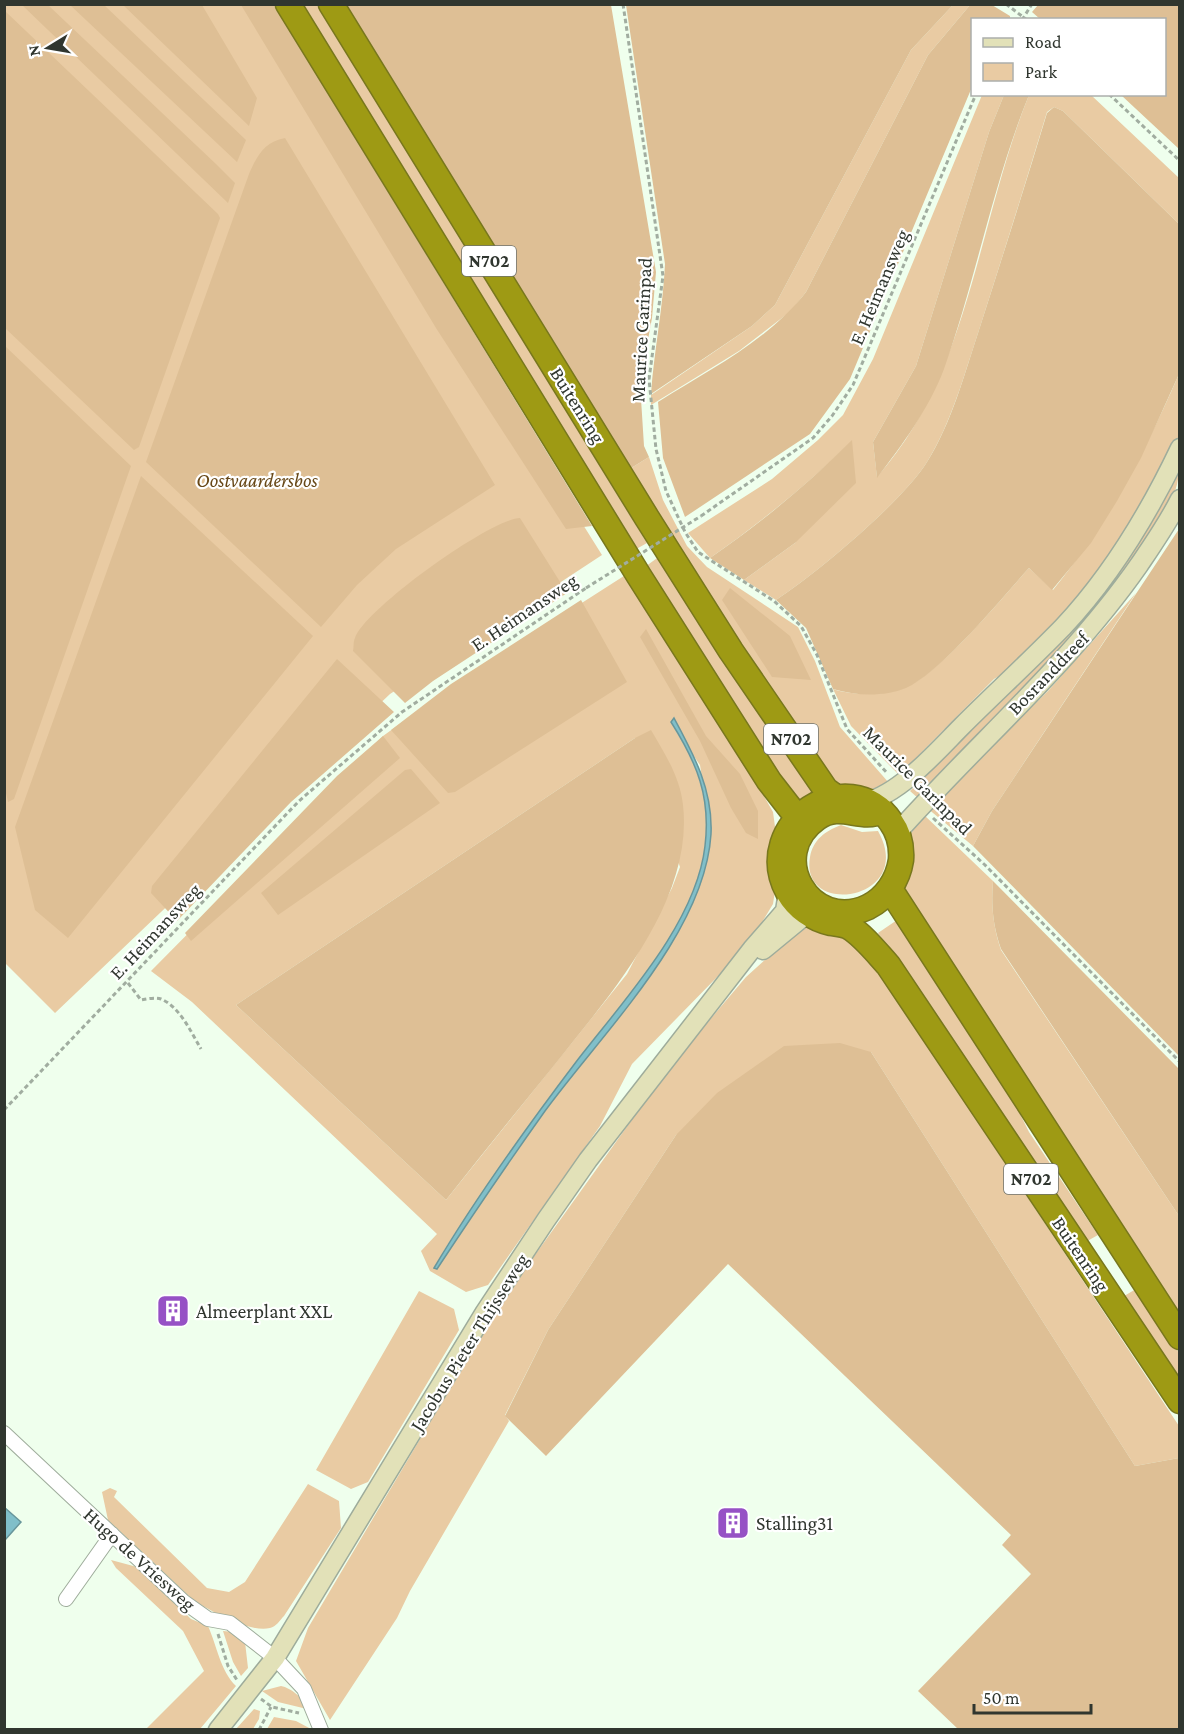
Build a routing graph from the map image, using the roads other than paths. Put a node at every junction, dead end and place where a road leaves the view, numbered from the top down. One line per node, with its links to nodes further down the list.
1 (288, 4): 8 (highway, Buitenring / N702)
2 (330, 4): 6 (highway, Buitenring / N702)
3 (1179, 448): 5 (street, Bosranddreef)
4 (1179, 499): 9 (street, Bosranddreef)
5 (915, 772): 7 (street, Bosranddreef); 7 (street, Bosranddreef)
6 (837, 798): 7 (highway); 8 (highway)
7 (874, 806): 8 (highway); 9 (highway)
8 (795, 827): 11 (highway); 12 (highway)
9 (897, 833): 10 (highway)
10 (890, 888): 13 (highway); 15 (highway, Buitenring / N702)
11 (788, 892): 12 (highway); 14 (street, Jacobus Pieter Thijsseweg)
12 (814, 909): 13 (highway); 14 (street, Jacobus Pieter Thijsseweg)
13 (846, 918): 16 (highway, Buitenring / N702)
14 (739, 968): 20 (street, Jacobus Pieter Thijsseweg)
15 (1179, 1337)
16 (1179, 1401)
17 (4, 1432): 18 (street, Hugo de Vriesweg)
18 (112, 1534): 19 (street); 20 (street, Hugo de Vriesweg)
19 (66, 1599)
20 (275, 1658): 21 (street, Jacobus Pieter Thijsseweg); 22 (street, Hugo de Vriesweg)
21 (218, 1730)
22 (321, 1730)

